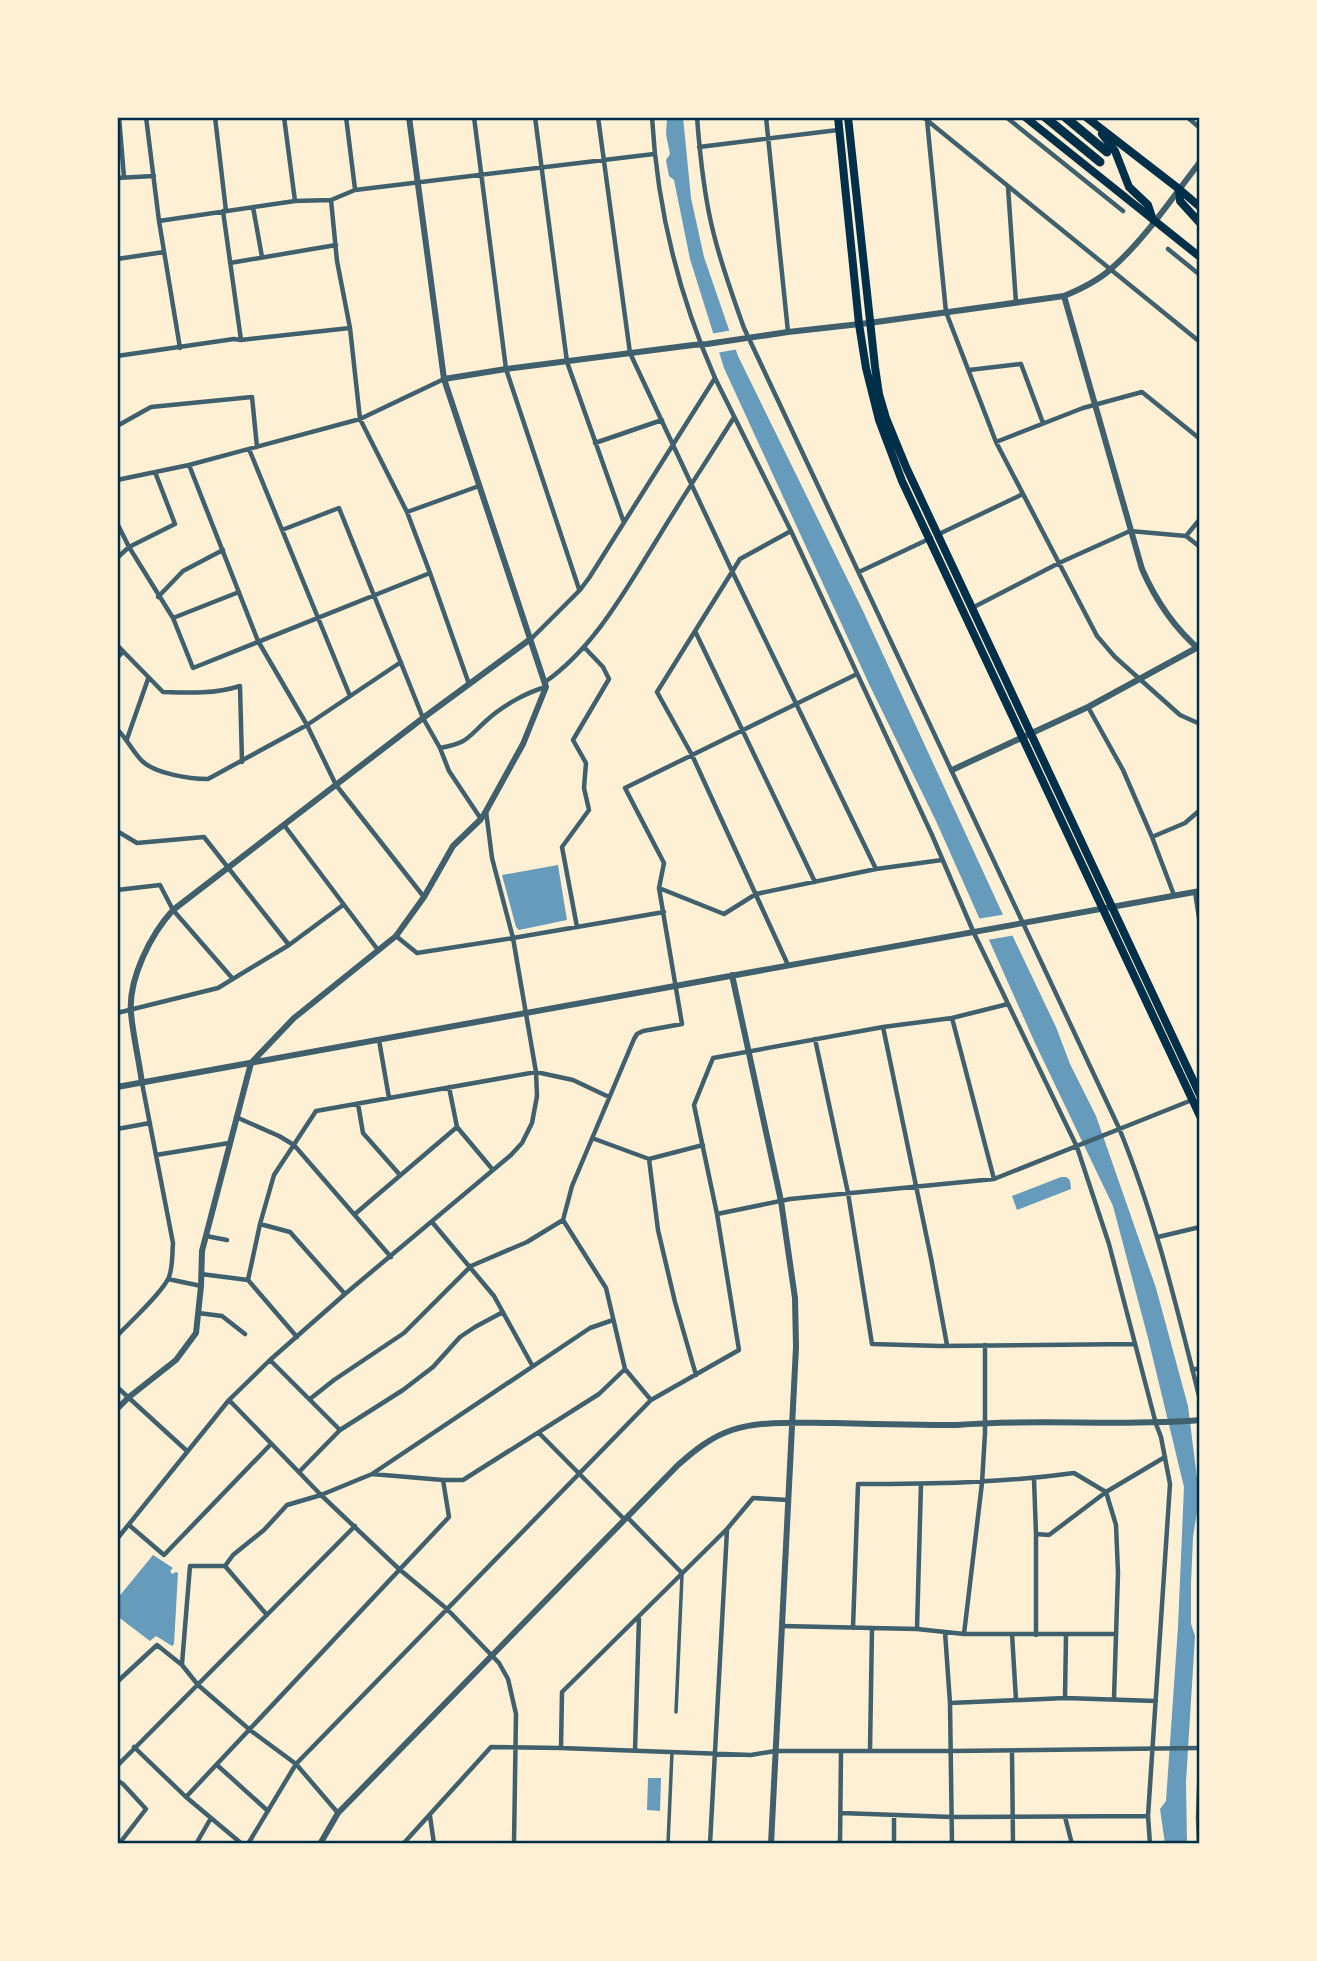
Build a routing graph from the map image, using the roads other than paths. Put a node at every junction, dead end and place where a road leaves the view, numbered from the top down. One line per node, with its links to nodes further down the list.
1 (119, 117): 35 (street)
2 (146, 117): 34 (street)
3 (215, 117): 47 (street)
4 (284, 117): 44 (street)
5 (345, 117): 42 (street)
6 (409, 117): 39 (street)
7 (474, 117): 33 (street)
8 (535, 117): 32 (street)
9 (598, 117): 29 (street)
10 (652, 117): 28 (street)
11 (697, 117): 26 (street)
12 (765, 117): 25 (street)
13 (838, 117): 24 (main road)
14 (848, 117): 64 (main road)
15 (1006, 117): 38 (street)
16 (1025, 117): 36 (main road)
17 (1045, 117): 30 (highway)
18 (1065, 117): 27 (highway)
19 (1086, 117): 22 (main road)
20 (1187, 117): 23 (street)
21 (925, 119): 40 (street); 63 (street)
22 (1096, 126): 41 (main road); 50 (main road)
23 (1200, 128)
24 (839, 130): 25 (street); 64 (main road)
25 (768, 139): 26 (street); 66 (street)
26 (699, 147): 67 (street)
27 (1107, 152)
28 (654, 154): 29 (street); 70 (street)
29 (604, 160): 32 (street); 72 (street)
30 (1100, 162)
31 (1200, 162): 41 (street)
32 (542, 167): 33 (street); 74 (street)
33 (481, 174): 39 (street); 75 (street)
34 (154, 176): 35 (street); 49 (street)
35 (124, 177): 37 (street)
36 (1098, 177): 38 (street); 50 (main road)
37 (117, 178)
38 (1084, 180): 48 (street)
39 (417, 182): 42 (street); 78 (street)
40 (1008, 187): 59 (street); 62 (street)
41 (1179, 189): 46 (main road); 50 (street); 51 (main road)
42 (355, 190): 43 (street)
43 (331, 200): 44 (street); 52 (street)
44 (295, 201): 45 (street)
45 (253, 207): 47 (street); 55 (street)
46 (1200, 207)
47 (225, 211): 49 (street); 58 (street)
48 (1123, 211)
49 (159, 221): 54 (street)
50 (1153, 222): 56 (main road); 59 (street)
51 (1200, 223)
52 (336, 245): 55 (street); 65 (street)
53 (1168, 249): 60 (street)
54 (164, 252): 57 (street); 71 (street)
55 (262, 257): 58 (street)
56 (1200, 257)
57 (117, 259)
58 (230, 263): 68 (street)
59 (1111, 270): 61 (street); 69 (street)
60 (1200, 275)
61 (1064, 296): 62 (street); 79 (street)
62 (1016, 303): 63 (street)
63 (946, 312): 64 (street); 76 (street)
64 (864, 323): 66 (street); 105 (main road)
65 (350, 328): 68 (street); 80 (street)
66 (788, 332): 67 (street)
67 (749, 337): 70 (street); 112 (street)
68 (241, 340): 71 (street)
69 (1200, 342)
70 (704, 344): 72 (street); 77 (street)
71 (180, 348): 73 (street)
72 (630, 354): 74 (street); 82 (street)
73 (117, 356)
74 (567, 362): 75 (street); 88 (street)
75 (506, 369): 78 (street); 114 (street)
76 (968, 370): 83 (street); 87 (street)
77 (715, 378): 81 (street); 86 (street)
78 (444, 379): 80 (street); 95 (street)
79 (1095, 404): 83 (street); 85 (street); 103 (street)
80 (360, 419): 89 (street); 97 (street)
81 (734, 419): 94 (street); 102 (street)
82 (662, 420): 86 (street); 88 (street)
83 (1043, 423): 87 (street)
84 (117, 426): 89 (street)
85 (1200, 439)
86 (673, 442): 94 (street); 99 (street)
87 (996, 442): 96 (street)
88 (595, 443): 99 (street)
89 (257, 447): 90 (street)
90 (248, 449): 91 (street); 101 (street)
91 (189, 465): 92 (street); 108 (street)
92 (155, 472): 93 (street); 106 (street)
93 (117, 480)
94 (692, 483): 111 (street); 125 (street)
95 (479, 486): 97 (street); 122 (street)
96 (1023, 494): 105 (street); 110 (street)
97 (407, 512): 113 (street)
98 (1200, 519): 104 (street)
99 (623, 521): 114 (street)
100 (117, 523): 106 (street)
101 (282, 530): 116 (street); 119 (street)
102 (791, 531): 111 (street); 130 (street)
103 (1130, 531): 104 (street); 110 (street); 126 (street)
104 (1186, 536): 107 (street)
105 (934, 537): 112 (street); 118 (main road); 143 (main road)
106 (129, 547): 109 (street); 117 (street)
107 (1200, 547)
108 (223, 550): 115 (street); 117 (street)
109 (117, 558)
110 (1059, 563): 118 (street); 132 (street)
111 (732, 571): 121 (street); 136 (street)
112 (859, 572): 148 (street)
113 (430, 573): 116 (street); 133 (street)
114 (580, 590): 122 (street)
115 (239, 592): 120 (street); 123 (street)
116 (375, 596): 119 (street); 129 (street)
117 (158, 597): 120 (street)
118 (972, 608): 143 (main road)
119 (318, 617): 123 (street); 135 (street)
120 (173, 618): 123 (street)
121 (695, 630): 142 (street); 146 (street)
122 (529, 640): 133 (street); 134 (street)
123 (258, 641): 140 (street)
124 (117, 645): 127 (street)
125 (584, 647): 134 (street); 172 (street)
126 (1199, 648): 132 (street)
127 (123, 652): 128 (street); 131 (street)
128 (117, 658)
129 (401, 662): 135 (street); 138 (street)
130 (857, 674): 136 (street); 156 (street)
131 (148, 679): 144 (street); 147 (street)
132 (1140, 679): 137 (street); 139 (street)
133 (469, 684): 138 (street)
134 (545, 685): 145 (street); 151 (street)
135 (350, 696): 140 (street)
136 (796, 704): 142 (street); 158 (street)
137 (1088, 707): 143 (street); 155 (street)
138 (423, 718): 145 (street); 149 (street)
139 (1200, 724)
140 (307, 725): 147 (street); 149 (street)
141 (117, 729): 144 (street)
142 (744, 730): 146 (street); 159 (street)
143 (1027, 736): 148 (street); 167 (main road)
144 (127, 739): 147 (street)
145 (440, 748): 152 (street)
146 (692, 755): 160 (street); 163 (street)
147 (242, 762)
148 (952, 770): 170 (street)
149 (336, 785): 153 (street); 165 (street)
150 (1200, 810): 155 (street)
151 (486, 811): 152 (street); 175 (street)
152 (481, 819): 165 (street)
153 (284, 825): 157 (street); 166 (street)
154 (117, 831): 157 (street)
155 (1152, 837): 164 (street)
156 (942, 860): 158 (street); 173 (street)
157 (228, 868): 168 (street); 176 (street)
158 (876, 869): 159 (street)
159 (815, 882): 163 (street)
160 (659, 888): 163 (street); 169 (street)
161 (117, 890): 168 (street)
162 (1197, 891): 164 (street); 171 (street)
163 (756, 894): 178 (street)
164 (1174, 895): 167 (street)
165 (424, 897): 174 (street)
166 (343, 905): 176 (street); 177 (street)
167 (1108, 908): 170 (street); 197 (main road)
168 (173, 910): 180 (street); 183 (street)
169 (664, 912): 172 (street); 181 (street)
170 (1023, 922): 173 (street); 204 (street)
171 (1200, 924)
172 (577, 927): 175 (street)
173 (973, 931): 178 (street); 182 (street)
174 (396, 936): 175 (street); 177 (street)
175 (513, 938): 185 (street)
176 (289, 945): 180 (street)
177 (378, 950): 191 (street)
178 (788, 965): 179 (street)
179 (732, 975): 181 (street); 190 (street)
180 (233, 979): 183 (street)
181 (676, 986): 185 (street); 196 (street)
182 (1008, 1004): 186 (street); 210 (street)
183 (130, 1010): 184 (street); 193 (street)
184 (117, 1013)
185 (527, 1013): 189 (street); 192 (street)
186 (952, 1017): 187 (street); 215 (street)
187 (883, 1027): 188 (street); 216 (street)
188 (815, 1039): 190 (street); 217 (street)
189 (379, 1040): 191 (street); 198 (street)
190 (748, 1052): 209 (street); 218 (street)
191 (251, 1063): 193 (street); 201 (street)
192 (536, 1072): 195 (street); 196 (street); 213 (street)
193 (142, 1083): 194 (street); 202 (street)
194 (117, 1087)
195 (449, 1087): 198 (street); 203 (street)
196 (609, 1097): 206 (street)
197 (1196, 1097): 200 (main road); 204 (street)
198 (389, 1098): 199 (street)
199 (358, 1104): 208 (street); 214 (street)
200 (1200, 1116)
201 (236, 1117): 207 (street); 208 (street)
202 (150, 1123): 205 (street); 211 (street)
203 (457, 1127): 213 (street); 214 (street)
204 (1119, 1128): 210 (street); 226 (street)
205 (117, 1129)
206 (592, 1138): 212 (street); 221 (street)
207 (229, 1143): 211 (street); 225 (street)
208 (294, 1145): 219 (street); 223 (street)
209 (703, 1145): 212 (street); 220 (street)
210 (1077, 1147): 215 (street); 241 (street)
211 (156, 1155): 231 (street)
212 (649, 1159): 249 (street)
213 (494, 1170): 222 (street)
214 (400, 1175): 219 (street)
215 (994, 1179): 216 (street)
216 (916, 1187): 217 (street); 242 (street)
217 (848, 1193): 218 (street); 242 (street)
218 (781, 1201): 220 (street); 258 (street)
219 (355, 1214): 228 (street)
220 (717, 1214): 249 (street)
221 (563, 1220): 229 (street); 237 (street)
222 (432, 1222): 228 (street); 229 (street)
223 (260, 1224): 232 (street); 234 (street)
224 (1200, 1227): 226 (street)
225 (205, 1236): 227 (street); 230 (street)
226 (1158, 1237): 248 (street)
227 (227, 1240)
228 (391, 1257): 234 (street)
229 (471, 1266): 235 (street); 252 (street)
230 (201, 1275): 232 (street); 233 (street)
231 (168, 1279): 233 (street); 239 (street)
232 (248, 1280): 240 (street)
233 (201, 1286): 236 (street)
234 (345, 1294): 240 (street)
235 (503, 1312): 245 (street); 261 (street)
236 (198, 1313): 238 (street); 251 (street)
237 (613, 1320): 245 (street); 247 (street)
238 (245, 1334)
239 (117, 1335)
240 (297, 1337): 244 (street)
241 (1135, 1344): 243 (street); 260 (street)
242 (947, 1345): 243 (street)
243 (985, 1345): 259 (street)
244 (270, 1360): 252 (street); 254 (street)
245 (532, 1365): 268 (street)
246 (1200, 1368): 248 (street)
247 (625, 1369): 255 (street); 262 (street)
248 (1192, 1370): 253 (street)
249 (696, 1375): 255 (street)
250 (117, 1387): 251 (street)
251 (128, 1397): 256 (street); 264 (street)
252 (310, 1399): 261 (street)
253 (1200, 1399)
254 (229, 1401): 263 (street); 264 (street)
255 (651, 1401): 267 (street)
256 (117, 1409)
257 (1198, 1420): 260 (street)
258 (792, 1423): 259 (street); 275 (street); 276 (street)
259 (985, 1423): 260 (street); 271 (street)
260 (1156, 1424): 265 (street)
261 (340, 1430): 266 (street)
262 (539, 1433): 267 (street); 270 (street)
263 (271, 1444): 266 (street); 277 (street)
264 (187, 1451): 277 (street)
265 (1165, 1457): 273 (street); 305 (street)
266 (299, 1472): 274 (street)
267 (580, 1473): 276 (street); 285 (street)
268 (372, 1474): 270 (street); 274 (street)
269 (1034, 1479): 271 (street); 273 (street); 280 (street)
270 (443, 1480): 283 (street)
271 (982, 1483): 272 (street); 293 (street)
272 (921, 1484): 289 (street); 291 (street)
273 (1106, 1492): 280 (street); 295 (street)
274 (321, 1495): 278 (street); 282 (street)
275 (788, 1500): 279 (street); 288 (street)
276 (626, 1518): 284 (street); 298 (street)
277 (129, 1525): 281 (street)
278 (355, 1526): 283 (street); 286 (street)
279 (727, 1529): 284 (street); 321 (street)
280 (1036, 1534): 296 (street)
281 (117, 1539)
282 (225, 1566): 286 (street); 299 (street)
283 (399, 1569): 285 (street); 308 (street)
284 (682, 1573): 287 (street); 307 (street)
285 (447, 1609): 298 (street); 323 (street)
286 (267, 1615): 301 (street)
287 (639, 1617): 311 (street); 315 (street)
288 (781, 1626): 289 (street); 316 (street)
289 (853, 1628): 290 (street)
290 (872, 1628): 291 (street); 313 (street)
291 (917, 1629): 292 (street)
292 (945, 1632): 293 (street); 306 (street)
293 (964, 1633): 294 (street)
294 (1012, 1634): 296 (street); 304 (street)
295 (1115, 1634): 297 (street); 303 (street)
296 (1036, 1635): 297 (street)
297 (1066, 1635): 302 (street)
298 (492, 1655): 310 (street); 329 (street)
299 (182, 1665): 300 (street); 301 (street)
300 (117, 1682)
301 (198, 1685): 308 (street); 309 (street)
302 (1065, 1698): 303 (street); 304 (street)
303 (1114, 1698): 305 (street)
304 (1016, 1700): 306 (street)
305 (1156, 1701): 314 (street)
306 (950, 1703): 317 (street)
307 (676, 1712)
308 (250, 1730): 323 (street); 324 (street)
309 (135, 1747): 325 (street); 327 (street)
310 (516, 1748): 311 (street); 331 (street); 345 (street)
311 (561, 1748): 315 (street)
312 (1200, 1748): 314 (street)
313 (870, 1750): 317 (street); 320 (street)
314 (1155, 1750): 318 (street); 335 (street)
315 (635, 1751): 319 (street)
316 (775, 1751): 320 (street); 321 (street); 348 (street)
317 (951, 1751): 318 (street); 334 (street)
318 (1012, 1751): 332 (street)
319 (672, 1752): 321 (street); 346 (street)
320 (841, 1752): 330 (street)
321 (714, 1754): 347 (street)
322 (1200, 1758): 355 (street)
323 (296, 1764): 328 (street); 329 (street)
324 (217, 1765): 327 (street); 328 (street)
325 (117, 1766)
326 (117, 1780): 338 (street)
327 (186, 1797): 337 (street)
328 (268, 1811): 341 (street)
329 (338, 1812): 342 (street)
330 (841, 1813): 333 (street); 349 (street)
331 (430, 1815): 343 (street); 344 (street)
332 (1013, 1815): 334 (street); 336 (street); 352 (street)
333 (894, 1816): 334 (street); 350 (street)
334 (952, 1816): 351 (street)
335 (1147, 1816): 336 (street); 354 (street)
336 (1065, 1817): 353 (street)
337 (211, 1818): 339 (street); 340 (street)
338 (119, 1844)
339 (196, 1844)
340 (242, 1844)
341 (248, 1844)
342 (320, 1844)
343 (403, 1844)
344 (434, 1844)
345 (514, 1844)
346 (668, 1844)
347 (710, 1844)
348 (771, 1844)
349 (840, 1844)
350 (894, 1844)
351 (952, 1844)
352 (1013, 1844)
353 (1072, 1844)
354 (1150, 1844)
355 (1199, 1844)

